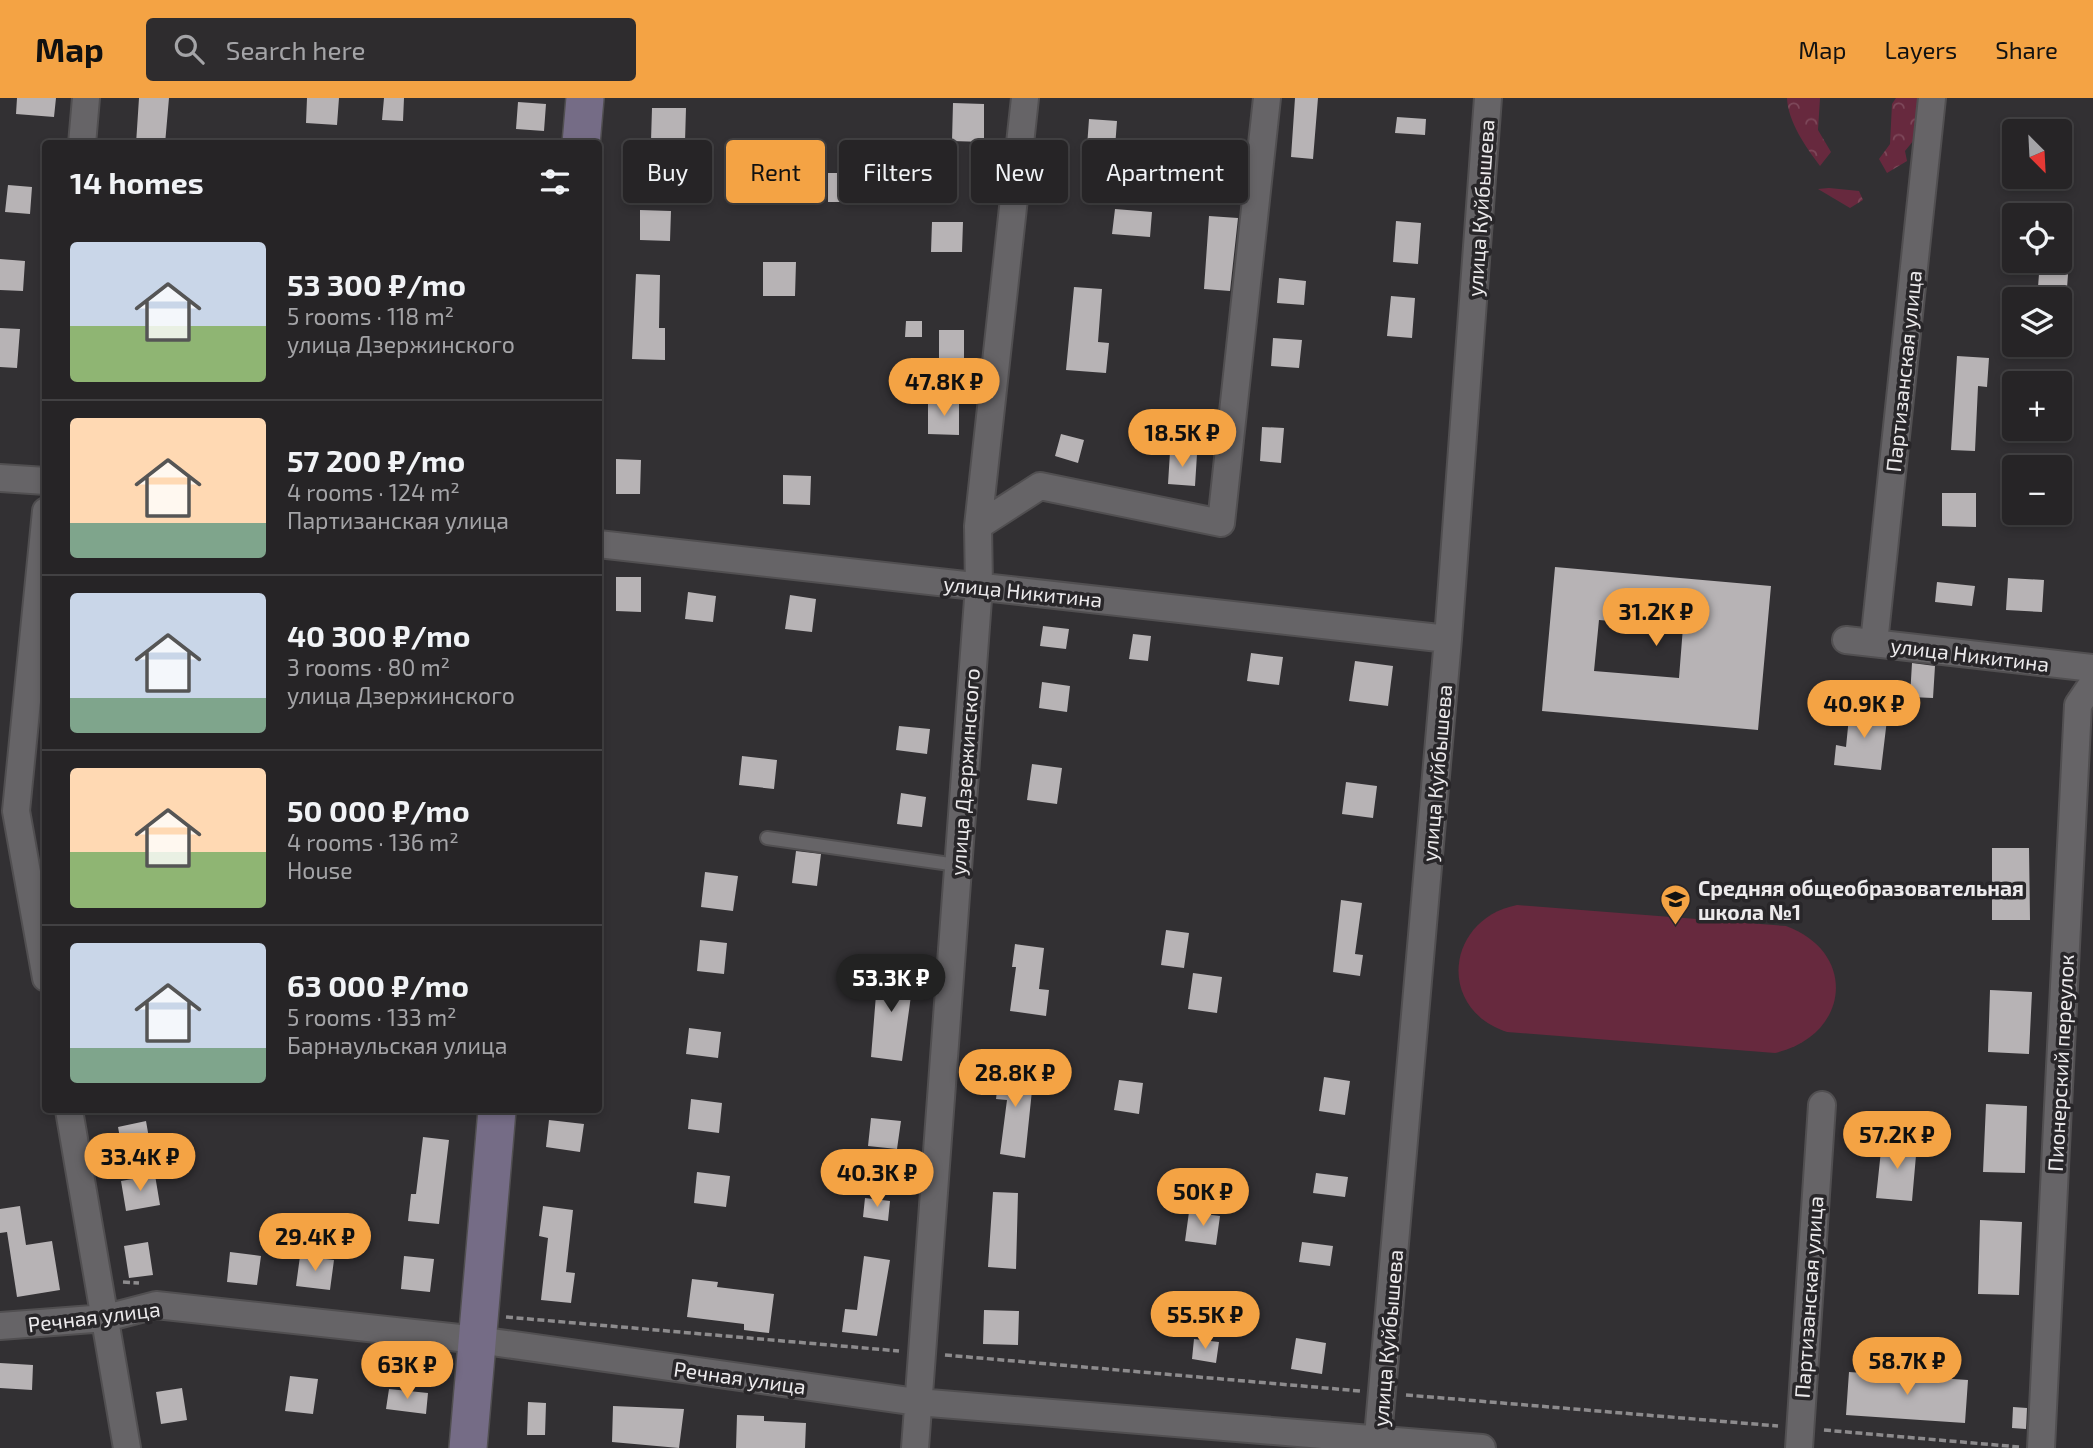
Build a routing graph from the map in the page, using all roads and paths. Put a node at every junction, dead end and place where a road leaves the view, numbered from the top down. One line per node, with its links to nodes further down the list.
1 (86, 98): 7 (street)
2 (585, 98): 8 (street)
3 (1025, 98): 11 (street, улица Дзержинского)
4 (1266, 98): 11 (street)
5 (1488, 98): 15 (street, улица Куйбышева)
6 (1933, 98): 17 (street, Партизанская улица)
7 (82, 140)
8 (581, 140)
9 (0, 478): 10 (street)
10 (42, 481)
11 (978, 526): 14 (street, улица Дзержинского)
12 (602, 544): 14 (street, улица Никитина)
13 (42, 552): 22 (street)
14 (979, 586): 15 (street, улица Никитина); 21 (street, улица Дзержинского)
15 (1448, 639): 32 (street, улица Куйбышева)
16 (1846, 640): 17 (street, улица Никитина)
17 (1874, 643): 18 (street, улица Никитина)
18 (2093, 668)
19 (2093, 683): 41 (street, Пионерский переулок)
20 (767, 838): 21 (lane)
21 (957, 865): 31 (street, улица Дзержинского)
22 (42, 956)
23 (1822, 1105): 34 (street, Партизанская улица)
24 (70, 1113): 26 (street)
25 (497, 1113): 30 (street)
26 (99, 1280): 27 (path); 28 (street)
27 (140, 1283)
28 (106, 1318): 29 (street, Речная улица); 30 (street, Речная улица); 36 (street)
29 (0, 1326)
30 (479, 1327): 31 (path); 33 (street, Речная улица); 37 (street)
31 (921, 1353): 32 (path); 33 (street, улица Дзержинского)
32 (1382, 1392): 34 (path); 35 (street, улица Куйбышева)
33 (917, 1402): 35 (street, Речная улица); 38 (street, улица Дзержинского)
34 (1799, 1438): 40 (path)
35 (1377, 1444): 39 (street, Речная улица)
36 (127, 1448)
37 (468, 1448)
38 (915, 1448)
39 (1482, 1448)
40 (2028, 1448)
41 (2042, 1448)

